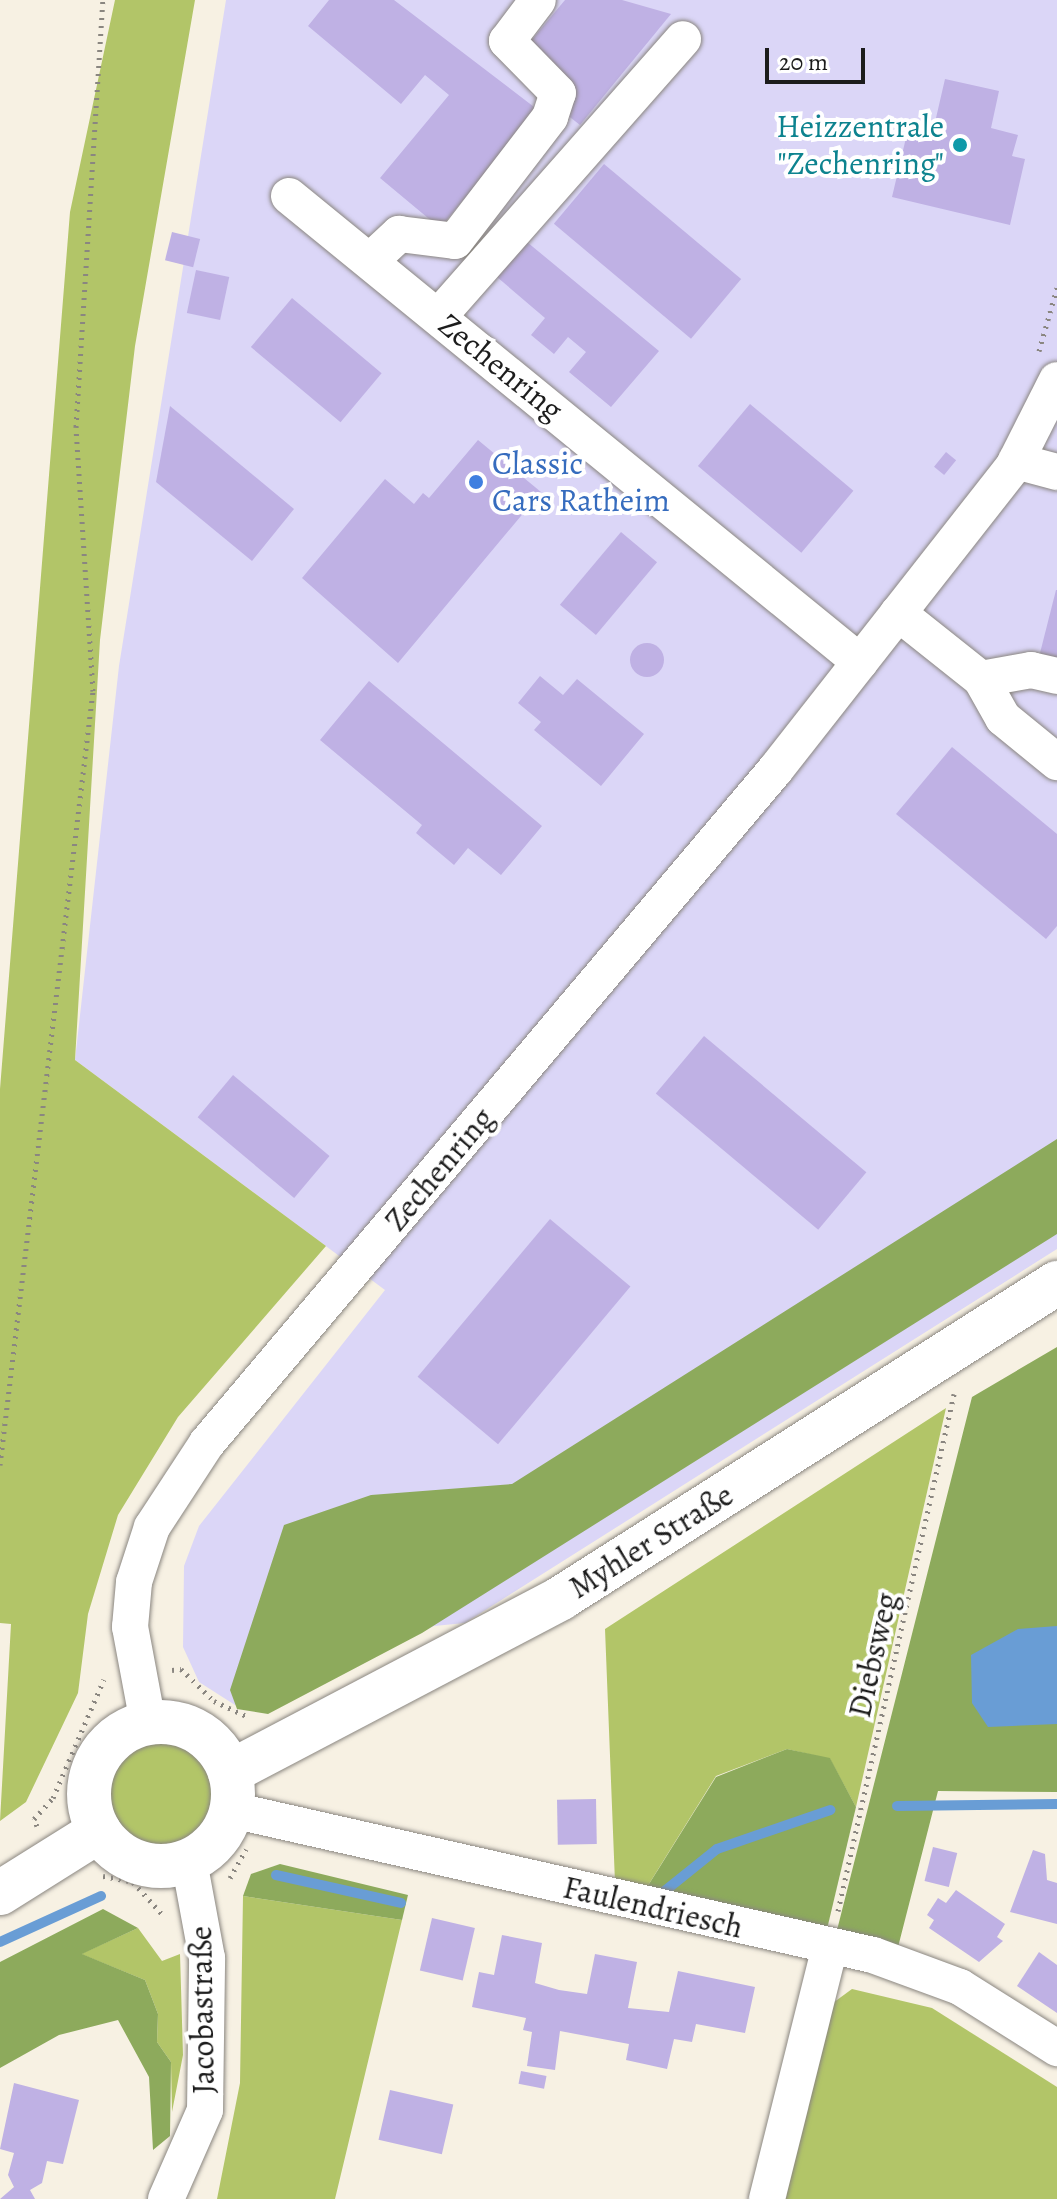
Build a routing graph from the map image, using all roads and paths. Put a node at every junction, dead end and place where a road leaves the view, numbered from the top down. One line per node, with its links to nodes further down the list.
1 (103, 0): 17 (path)
2 (538, 0): 5 (street)
3 (683, 39): 6 (street)
4 (289, 196): 5 (street, Zechenring)
5 (370, 261): 6 (street, Zechenring)
6 (439, 316): 11 (street, Zechenring)
7 (1057, 380): 8 (street, Zechenring)
8 (1016, 461): 9 (street); 10 (street, Zechenring)
9 (1057, 472)
10 (898, 613): 11 (street, Zechenring); 13 (street)
11 (860, 662): 18 (street, Zechenring)
12 (1057, 676): 13 (street)
13 (981, 679): 14 (street)
14 (1057, 762)
15 (1057, 1283): 20 (main road, Myhler Straße)
16 (954, 1389): 28 (path, Diebsweg)
17 (0, 1465)
18 (138, 1674): 19 (street, Zechenring); 20 (path); 23 (path)
19 (148, 1723): 21 (main road); 22 (main road)
20 (282, 1748): 21 (main road, Myhler Straße)
21 (240, 1799): 24 (main road); 27 (path); 28 (street, Faulendriesch)
22 (99, 1831): 23 (main road); 24 (main road)
23 (53, 1861): 26 (main road)
24 (189, 1861): 27 (street, Jacobastraße)
25 (96, 1877): 27 (path)
26 (0, 1893)
27 (199, 1909): 30 (street, Jacobastraße)
28 (830, 1947): 29 (street, Faulendriesch); 31 (street)
29 (1057, 2048)
30 (166, 2199)
31 (767, 2199)

